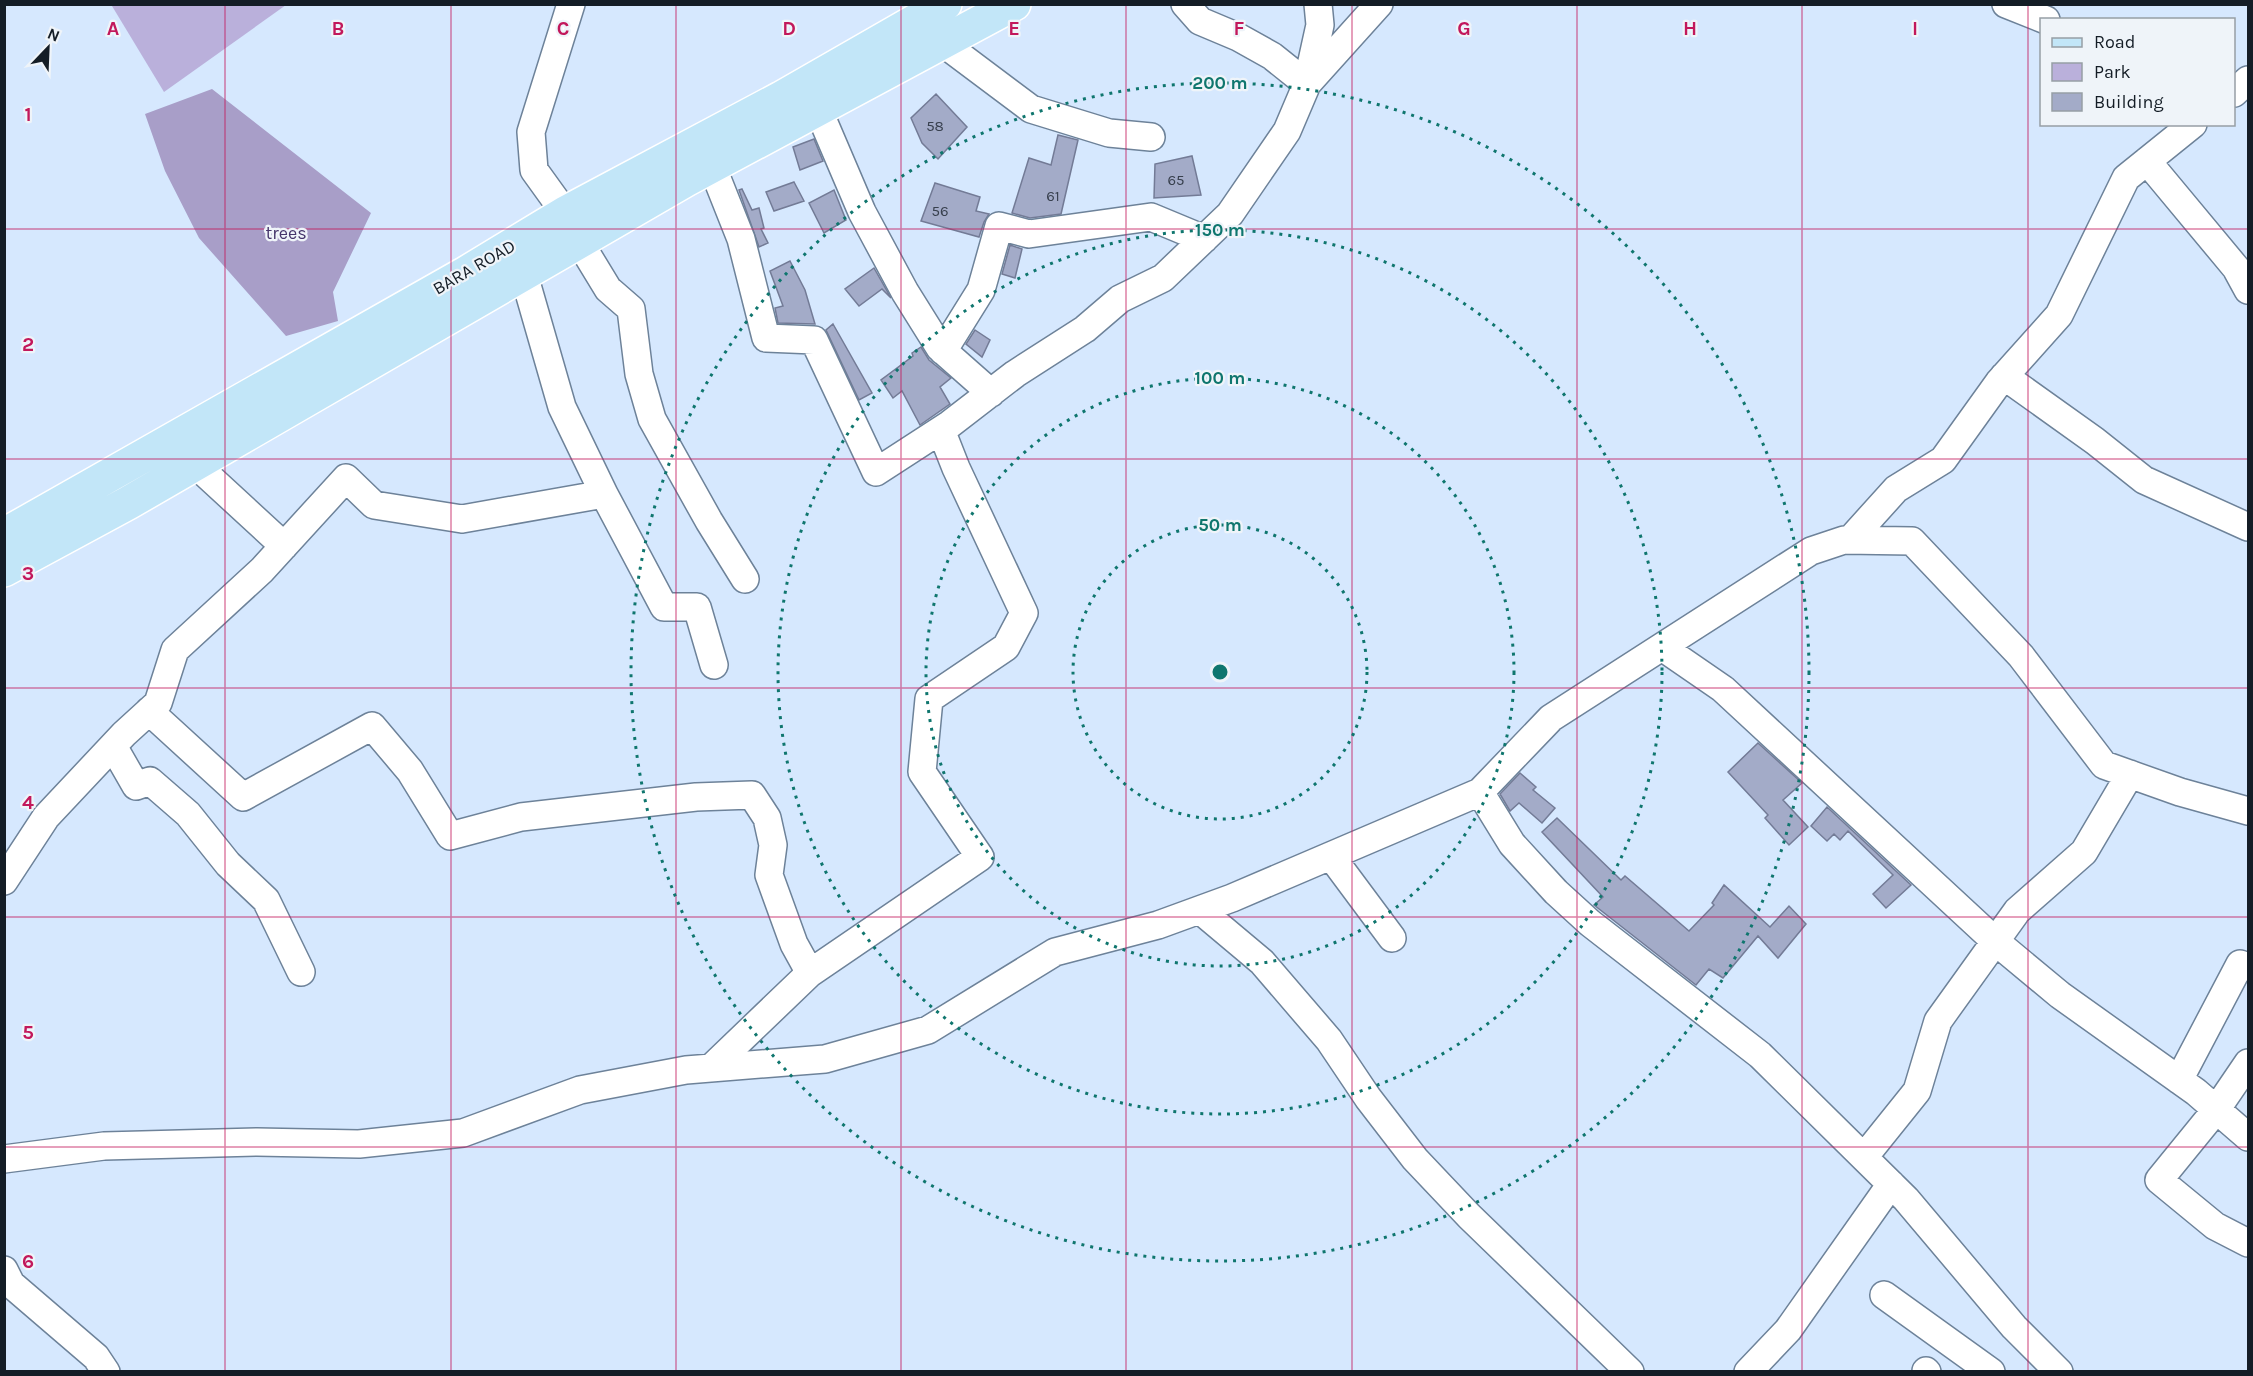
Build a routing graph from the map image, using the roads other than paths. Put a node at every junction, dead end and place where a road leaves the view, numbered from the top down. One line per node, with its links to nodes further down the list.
1 (571, 4): 18 (street)
2 (945, 4): 18 (main road, BARA ROAD)
3 (1014, 4): 9 (main road)
4 (1185, 4): 11 (street)
5 (1318, 4): 11 (street)
6 (1379, 4): 11 (street)
7 (2006, 4): 8 (street)
8 (2041, 18)
9 (943, 43): 13 (main road); 15 (street)
10 (2248, 80): 12 (street)
11 (1307, 84): 19 (street)
12 (2235, 92)
13 (818, 109): 17 (main road); 23 (street)
14 (2189, 126): 16 (street)
15 (1151, 137)
16 (2147, 161): 22 (street); 24 (street)
17 (712, 166): 20 (main road); 26 (street)
18 (565, 213): 20 (main road); 30 (main road, BARA ROAD)
19 (1204, 239): 23 (street); 25 (street)
20 (580, 243): 21 (main road); 34 (street)
21 (524, 275): 27 (main road); 28 (street)
22 (2248, 290)
23 (943, 351): 25 (street)
24 (2004, 376): 29 (street); 31 (street)
25 (991, 393): 26 (street)
26 (941, 430): 49 (street)
27 (195, 464): 32 (street); 33 (main road)
28 (604, 494): 32 (street); 36 (street)
29 (2248, 527)
30 (4, 535)
31 (1850, 540): 35 (street); 39 (street)
32 (284, 546): 37 (street)
33 (4, 570)
34 (745, 579)
35 (1662, 647): 40 (street); 46 (street)
36 (714, 665)
37 (149, 711): 38 (street); 49 (street)
38 (113, 746): 43 (street); 48 (street)
39 (2130, 774): 41 (street); 46 (street)
40 (1480, 792): 42 (street); 55 (street)
41 (2248, 811)
42 (1331, 856): 44 (street); 45 (street)
43 (4, 881)
44 (1200, 910): 51 (street); 62 (street)
45 (1392, 938)
46 (1995, 941): 52 (street); 55 (street)
47 (2248, 967): 52 (street)
48 (301, 972)
49 (810, 973): 51 (street)
50 (2248, 1063): 53 (street)
51 (711, 1068): 56 (street)
52 (2179, 1080): 53 (street)
53 (2216, 1110): 54 (street); 58 (street)
54 (2248, 1137)
55 (1864, 1157): 57 (street)
56 (4, 1159)
57 (1891, 1184): 63 (street); 65 (street)
58 (2248, 1243)
59 (7, 1283): 61 (street)
60 (1884, 1295): 64 (street)
61 (105, 1371)
62 (1630, 1371)
63 (1748, 1371)
64 (1991, 1371)
65 (2059, 1371)

